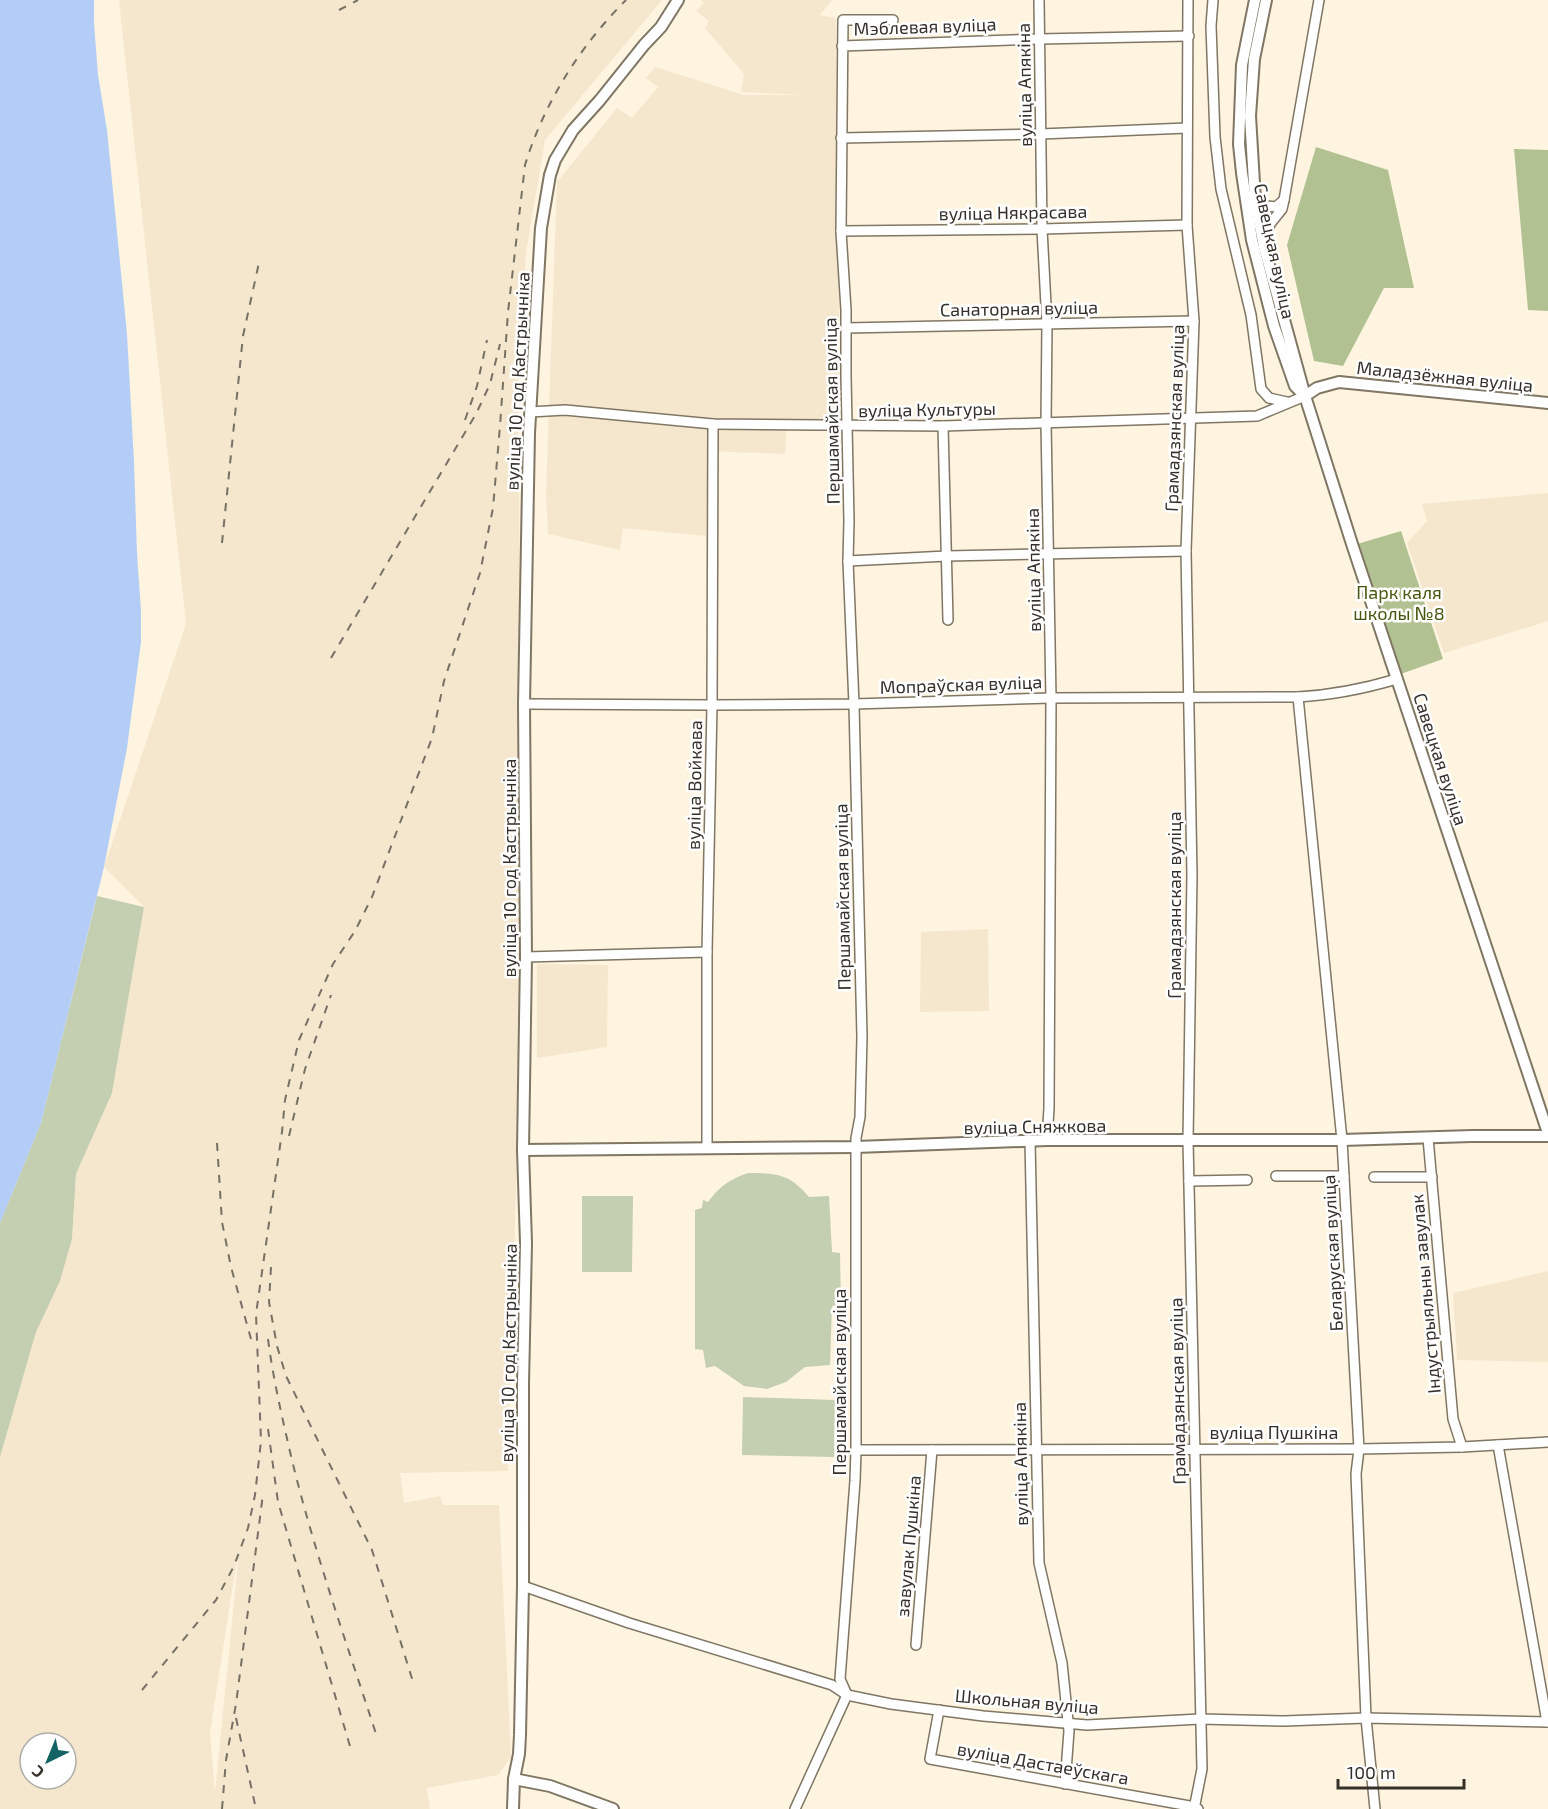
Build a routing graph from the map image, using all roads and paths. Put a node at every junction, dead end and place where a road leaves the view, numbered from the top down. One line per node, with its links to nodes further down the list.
1 (678, 0): 27 (street, вуліца 10 год Кастрычніка)
2 (1039, 0): 10 (street, вуліца Апякіна)
3 (1188, 0): 9 (street, Грамадзянская вуліца)
4 (1212, 0): 25 (street)
5 (1255, 0): 24 (street, Савецкая вуліца)
6 (1266, 0): 15 (street, Савецкая вуліца)
7 (1319, 0): 16 (street, Савецкая вуліца)
8 (893, 20): 11 (street, Першамайская вуліца)
9 (1189, 36): 10 (street, Мэблевая вуліца); 12 (street, Грамадзянская вуліца)
10 (1039, 39): 11 (street, Мэблевая вуліца); 13 (street, вуліца Апякіна)
11 (842, 46): 14 (street, Першамайская вуліца)
12 (1187, 128): 13 (street); 17 (street, Грамадзянская вуліца)
13 (1041, 134): 14 (street); 18 (street, вуліца Апякіна)
14 (841, 138): 19 (street, Першамайская вуліца)
15 (1255, 200): 16 (street); 20 (street, Савецкая вуліца)
16 (1284, 200): 20 (street, Савецкая вуліца)
17 (1187, 225): 18 (street, вуліца Някрасава); 21 (street, Грамадзянская вуліца)
18 (1042, 229): 19 (street, вуліца Някрасава); 22 (street, вуліца Апякіна)
19 (841, 231): 23 (street, Першамайская вуліца)
20 (1263, 247): 24 (street, Савецкая вуліца)
21 (1194, 321): 22 (street, Санаторная вуліца); 28 (street, Грамадзянская вуліца)
22 (1047, 324): 23 (street, Санаторная вуліца); 29 (street, вуліца Апякіна)
23 (846, 328): 31 (street, Першамайская вуліца)
24 (1305, 396): 25 (street, вуліца Культуры); 26 (street, Маладзёжная вуліца); 38 (street, Савецкая вуліца)
25 (1287, 402): 28 (street, вуліца Культуры)
26 (1548, 404)
27 (530, 412): 30 (street, вуліца Культуры); 42 (street, вуліца 10 год Кастрычніка)
28 (1192, 419): 29 (street, вуліца Культуры); 33 (street, Грамадзянская вуліца)
29 (1046, 423): 32 (street, вуліца Культуры); 34 (street, вуліца Апякіна)
30 (713, 424): 31 (street, вуліца Культуры); 44 (street, вуліца Войкава)
31 (847, 426): 32 (street, вуліца Культуры); 36 (street, Першамайская вуліца)
32 (943, 426): 35 (street)
33 (1186, 551): 34 (street); 39 (street, Грамадзянская вуліца)
34 (1050, 554): 35 (street); 41 (street, вуліца Апякіна)
35 (947, 556): 36 (street); 37 (street)
36 (848, 561): 43 (street, Першамайская вуліца)
37 (948, 620)
38 (1397, 679): 40 (street, Мопраўская вуліца); 47 (street, Савецкая вуліца)
39 (1189, 697): 40 (street, Мопраўская вуліца); 41 (street, Мопраўская вуліца); 52 (street, Грамадзянская вуліца)
40 (1298, 697): 50 (street, Беларуская вуліца)
41 (1051, 698): 43 (street, Мопраўская вуліца); 49 (street, вуліца Апякіна)
42 (524, 704): 44 (street, Мопраўская вуліца); 46 (street, вуліца 10 год Кастрычніка)
43 (854, 704): 44 (street, Мопраўская вуліца); 53 (street, Першамайская вуліца)
44 (712, 705): 45 (street, вуліца Войкава)
45 (707, 952): 46 (street); 54 (street, вуліца Войкава)
46 (526, 957): 55 (street, вуліца 10 год Кастрычніка)
47 (1548, 1134): 48 (street, вуліца Сняжкова)
48 (1428, 1138): 50 (street, вуліца Сняжкова); 59 (street, Індустрыяльны завулак)
49 (1047, 1140): 51 (street, вуліца Сняжкова); 52 (street, вуліца Сняжкова)
50 (1342, 1140): 52 (street, вуліца Сняжкова); 57 (street, Беларуская вуліца)
51 (1030, 1141): 53 (street, вуліца Сняжкова); 65 (street, вуліца Апякіна)
52 (1188, 1141): 61 (street, Грамадзянская вуліца)
53 (856, 1147): 54 (street, вуліца Сняжкова); 68 (street, Першамайская вуліца)
54 (706, 1148): 55 (street, вуліца Сняжкова)
55 (523, 1150): 70 (street, вуліца 10 год Кастрычніка)
56 (1276, 1176): 57 (street)
57 (1344, 1176): 67 (street, Беларуская вуліца)
58 (1374, 1176): 59 (street)
59 (1431, 1177): 64 (street, Індустрыяльны завулак)
60 (1247, 1180): 61 (street)
61 (1189, 1181): 66 (street, Грамадзянская вуліца)
62 (1548, 1442): 63 (street, вуліца Пушкіна)
63 (1498, 1445): 64 (street, вуліца Пушкіна); 76 (street)
64 (1462, 1447): 67 (street, вуліца Пушкіна)
65 (1036, 1449): 66 (street, вуліца Пушкіна); 69 (street, вуліца Пушкіна); 77 (street, вуліца Апякіна)
66 (1195, 1449): 67 (street, вуліца Пушкіна); 75 (street, Грамадзянская вуліца)
67 (1359, 1449): 74 (street, Беларуская вуліца)
68 (856, 1450): 69 (street, вуліца Пушкіна); 72 (street, Першамайская вуліца)
69 (932, 1450): 71 (street, завулак Пушкіна)
70 (523, 1586): 72 (street, Школьная вуліца); 78 (street, вуліца 10 год Кастрычніка)
71 (916, 1645)
72 (847, 1695): 73 (street, Школьная вуліца); 83 (street)
73 (939, 1710): 77 (street, Школьная вуліца); 79 (street, вуліца Дастаеўскага)
74 (1366, 1718): 75 (street, Школьная вуліца); 76 (street, Школьная вуліца); 84 (street, Беларуская вуліца)
75 (1200, 1719): 77 (street, Школьная вуліца); 80 (street, Грамадзянская вуліца)
76 (1547, 1722)
77 (1069, 1724): 79 (street, вуліца Апякіна)
78 (514, 1779): 81 (street, вуліца 10 год Кастрычніка); 82 (street)
79 (1065, 1784): 80 (street, вуліца Дастаеўскага)
80 (1196, 1808)
81 (513, 1809)
82 (613, 1809)
83 (795, 1809)
84 (1375, 1809)

